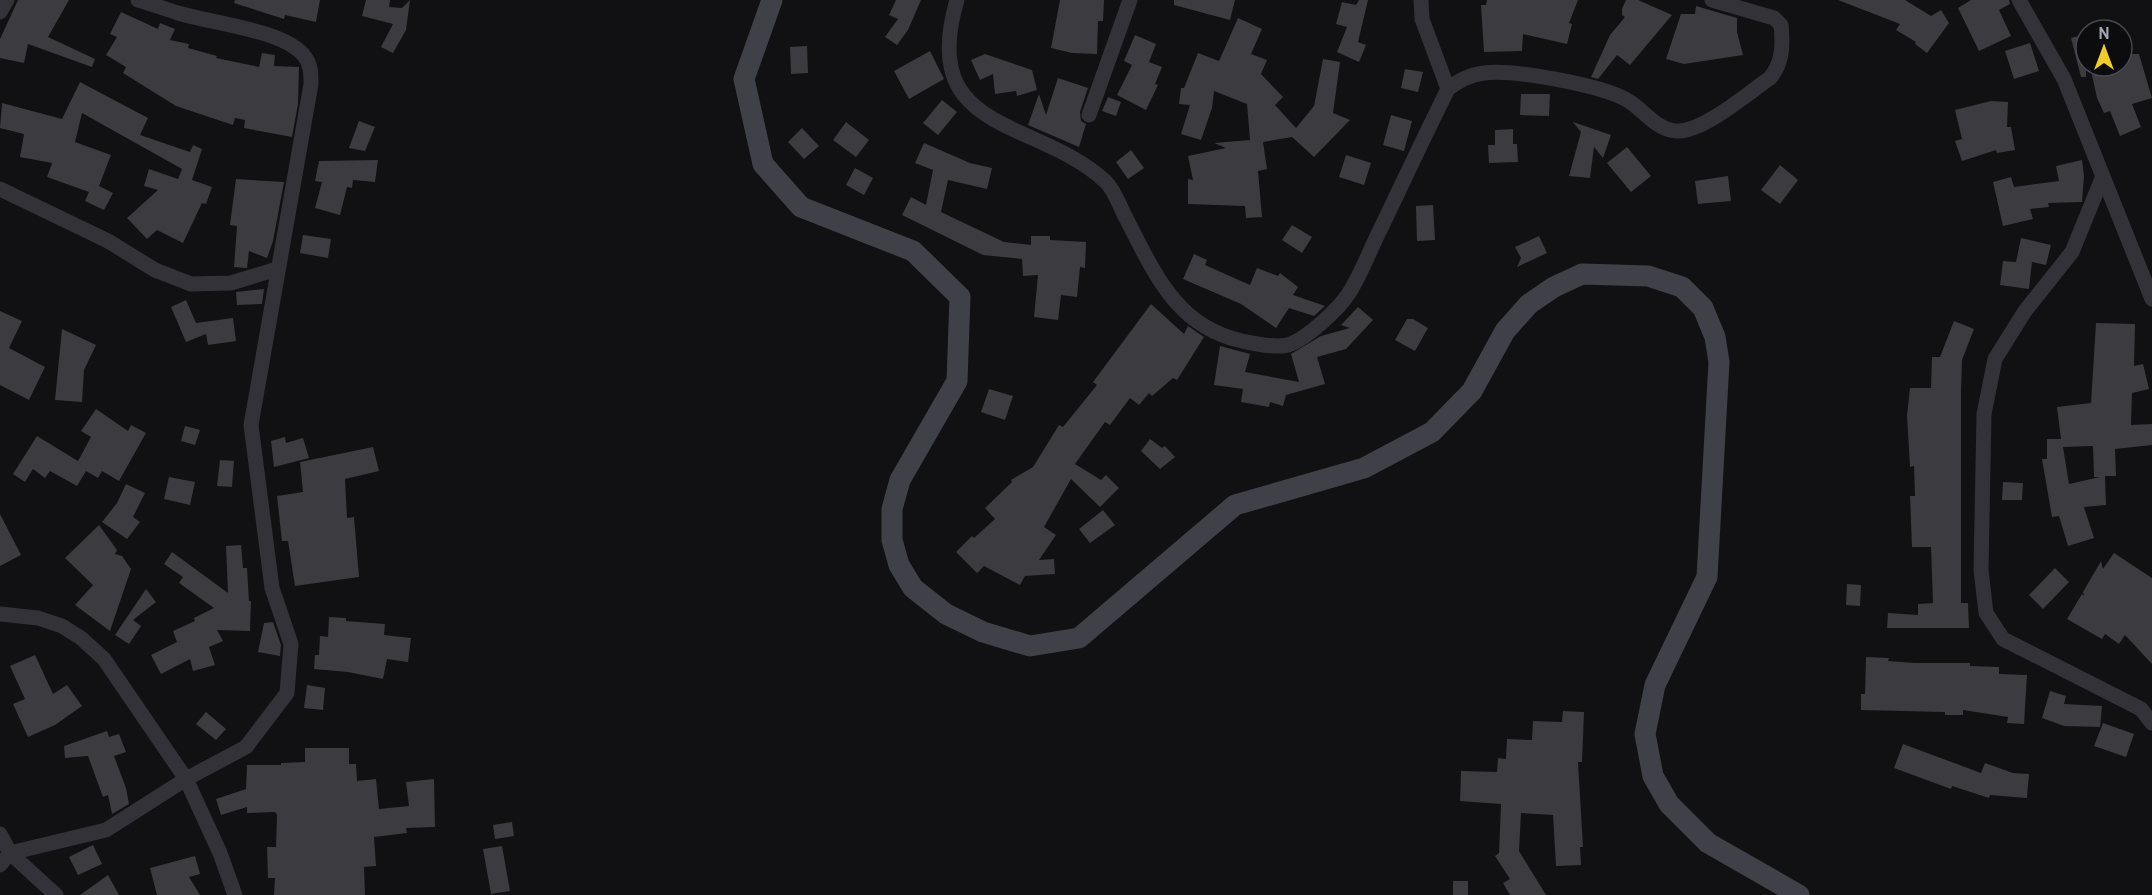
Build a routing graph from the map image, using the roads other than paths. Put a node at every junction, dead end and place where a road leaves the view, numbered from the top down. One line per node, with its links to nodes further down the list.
1 (7, 0): 9 (street)
2 (138, 0): 14 (street)
3 (772, 0): 23 (street)
4 (957, 0): 10 (street)
5 (1130, 0): 11 (street)
6 (1421, 0): 10 (street)
7 (1712, 0): 10 (street)
8 (2019, 0): 12 (street)
9 (0, 12)
10 (1448, 89)
11 (1089, 115)
12 (2103, 176): 15 (street); 17 (street)
13 (0, 189): 14 (street)
14 (278, 269): 18 (street)
15 (2152, 299)
16 (0, 614): 18 (street)
17 (2152, 723)
18 (186, 779): 20 (street); 22 (street)
19 (0, 834): 20 (street)
20 (5, 859): 21 (street)
21 (56, 895)
22 (235, 895)
23 (1799, 895)

